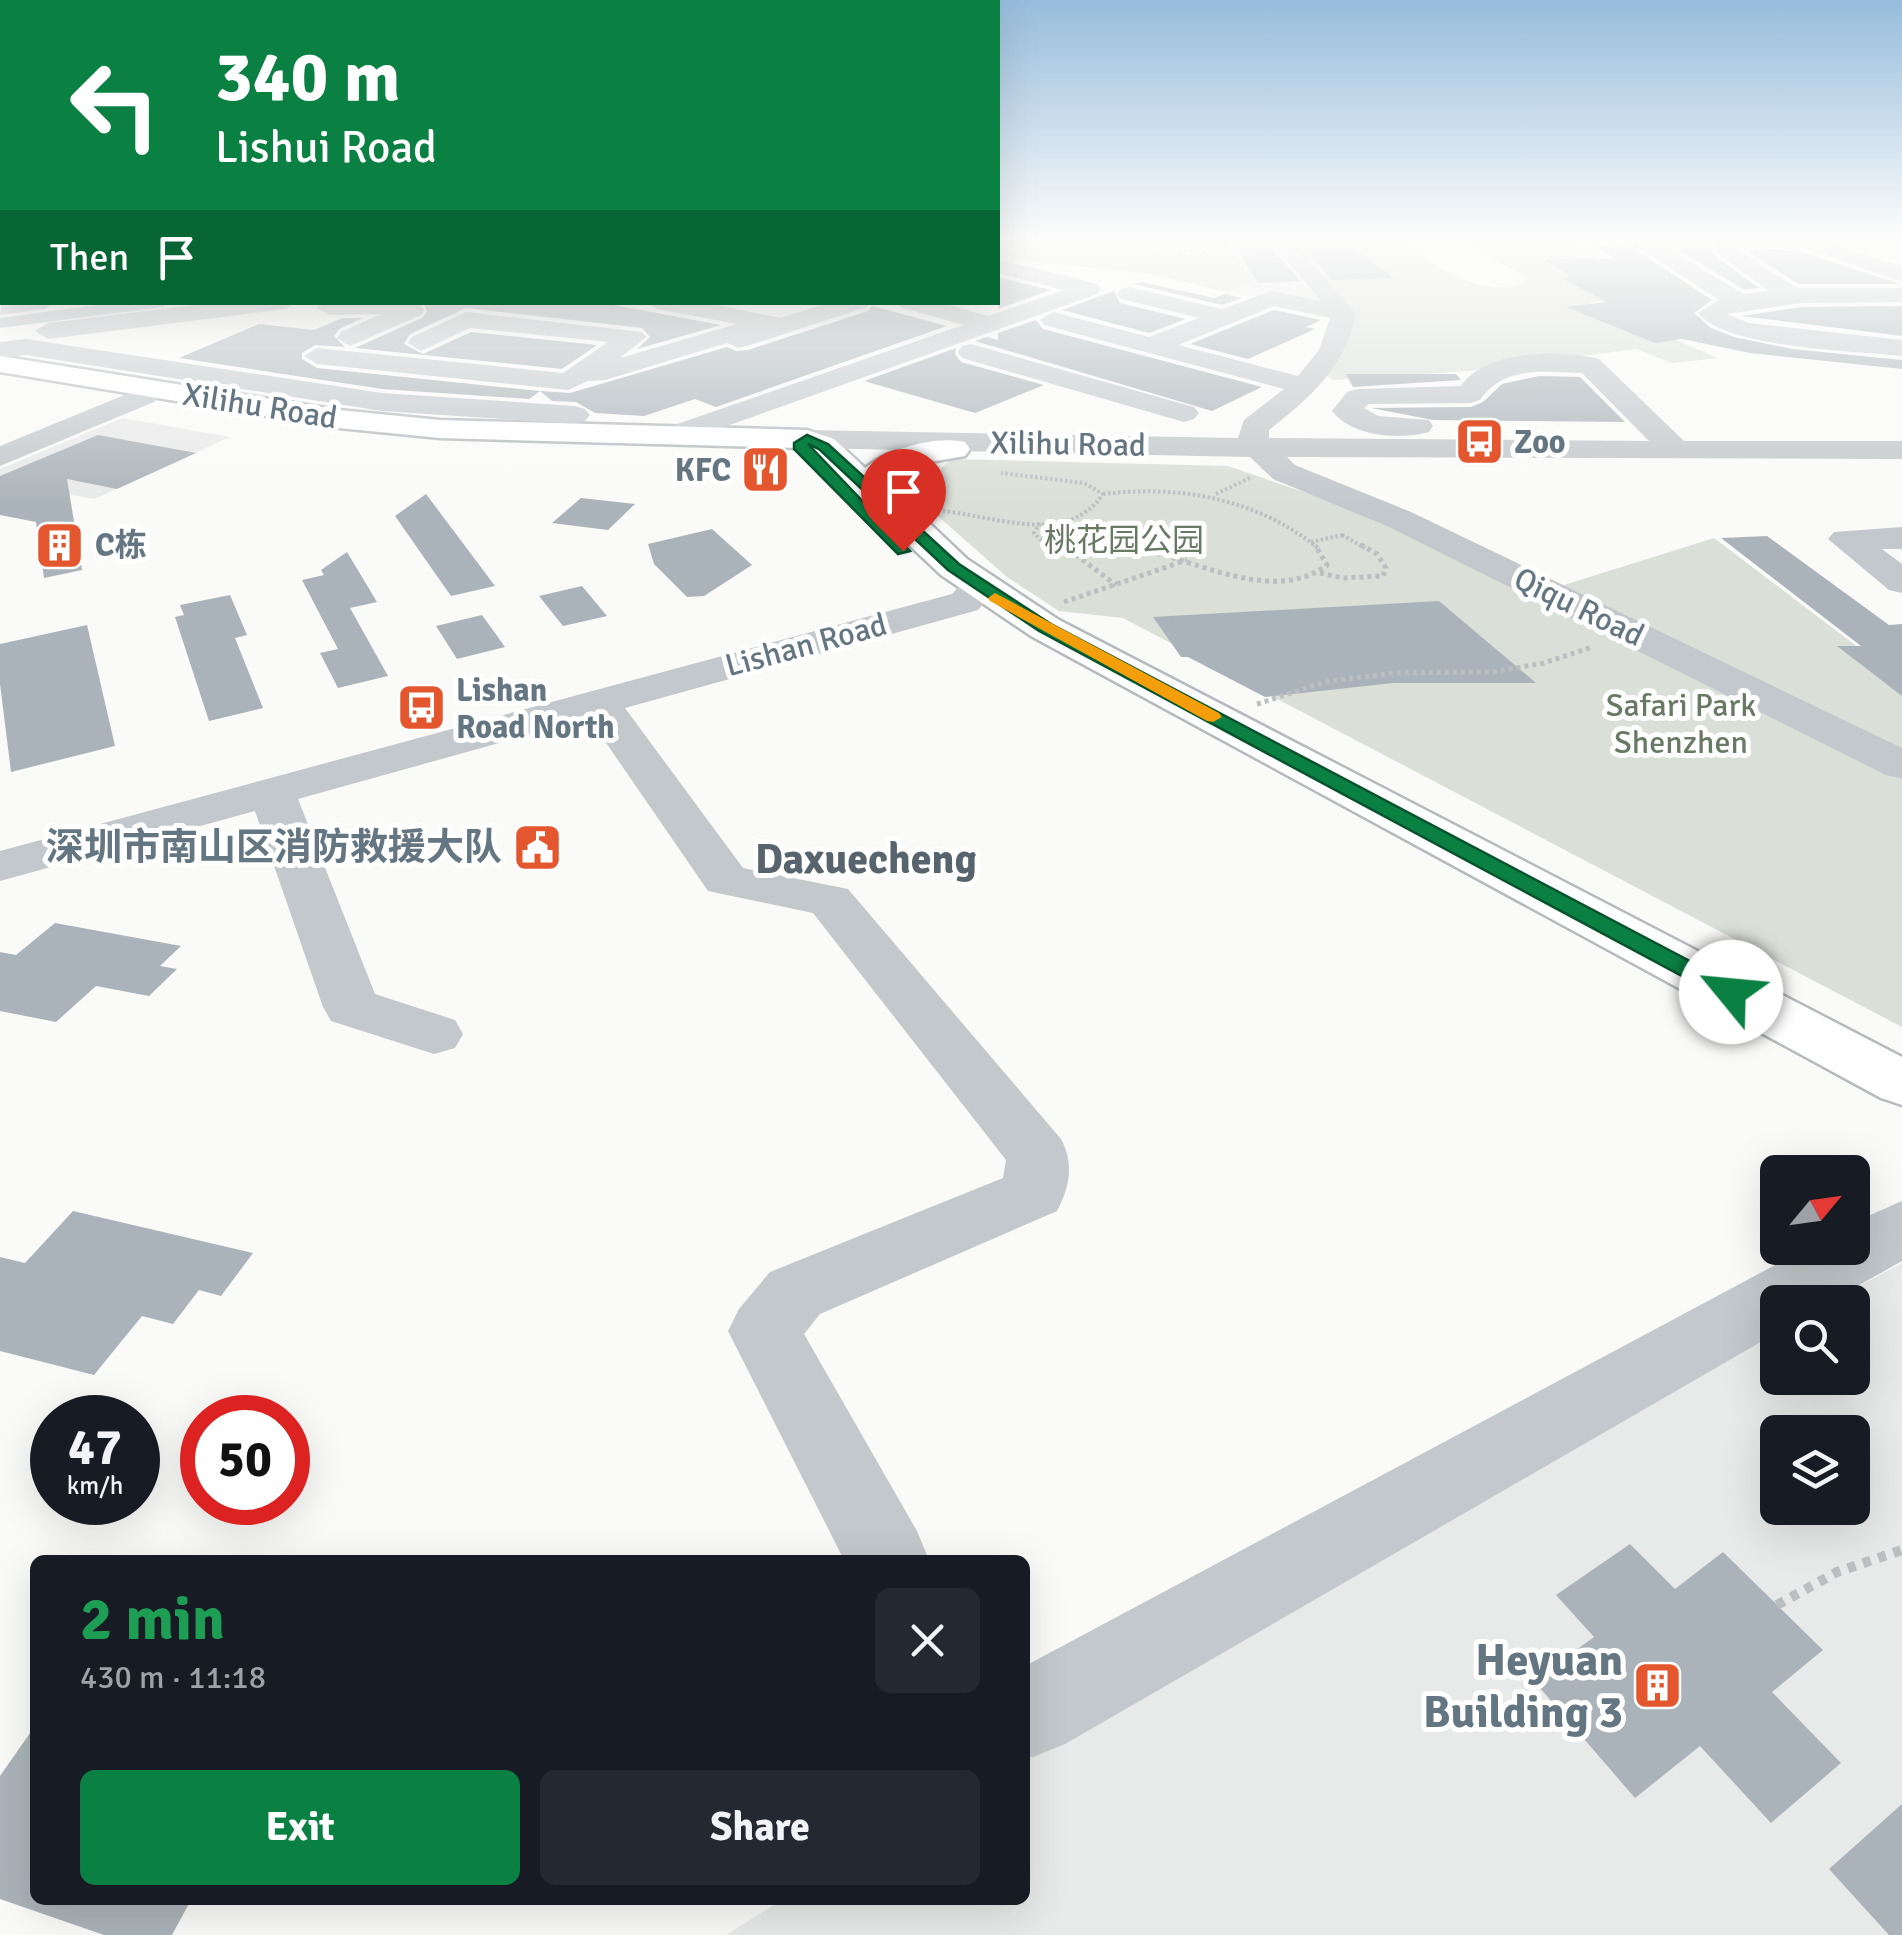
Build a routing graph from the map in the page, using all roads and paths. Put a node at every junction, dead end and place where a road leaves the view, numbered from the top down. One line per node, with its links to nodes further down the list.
1 (103, 326): 20 (street)
2 (240, 326): 21 (street)
3 (319, 326): 19 (street)
4 (379, 326): 19 (street)
5 (459, 326): 31 (street)
6 (528, 326): 35 (street)
7 (756, 326): 41 (street)
8 (780, 326): 15 (street)
9 (982, 326): 24 (street)
10 (1101, 326): 25 (street)
11 (1169, 326): 16 (street)
12 (1200, 326): 16 (street)
13 (1341, 326): 64 (street)
14 (1729, 326): 26 (street)
15 (775, 328): 22 (street); 23 (street)
16 (1188, 331): 25 (street); 30 (street)
17 (897, 333): 24 (street)
18 (1015, 334): 37 (street)
19 (361, 335): 31 (street)
20 (0, 336)
21 (222, 337)
22 (812, 339)
23 (723, 344): 34 (street); 40 (street)
24 (933, 344): 33 (street)
25 (1160, 347): 37 (street); 42 (street)
26 (1902, 348)
27 (0, 350): 54 (street)
28 (848, 350): 33 (street)
29 (971, 352): 43 (street)
30 (1273, 352)
31 (427, 355): 32 (street); 35 (street); 41 (street)
32 (317, 356)
33 (884, 361): 40 (street)
34 (666, 362): 39 (street); 45 (street)
35 (596, 363): 41 (street)
36 (0, 364): 54 (main road, Xilihu Road)
37 (1126, 365): 43 (street); 48 (street)
38 (0, 373): 46 (main road, Xilihu Road)
39 (703, 374)
40 (832, 379): 49 (street)
41 (568, 382): 54 (street)
42 (1290, 382)
43 (1080, 383): 47 (street); 52 (street)
44 (740, 386): 49 (street)
45 (650, 391)
46 (144, 396): 56 (main road, Xilihu Road); 66 (street)
47 (1044, 398)
48 (1247, 398)
49 (778, 399): 56 (street)
50 (688, 404): 56 (street)
51 (1013, 410): 59 (street)
52 (1184, 413)
53 (575, 415): 54 (street)
54 (525, 423): 57 (main road, Xilihu Road)
55 (1652, 428): 58 (street); 58 (street); 62 (street)
56 (721, 431): 57 (street); 60 (main road, Xilihu Road); 70 (main road)
57 (671, 436): 60 (main road, Xilihu Road)
58 (1550, 439): 62 (street, Xilihu Road); 65 (street, Xilihu Road)
59 (1016, 443): 60 (street, Xilihu Road); 64 (street, Xilihu Road)
60 (810, 444): 61 (street, Xilihu Road); 70 (main road)
61 (954, 449): 64 (street, Xilihu Road); 70 (main road)
62 (1676, 450): 63 (street, Xilihu Road)
63 (1902, 450)
64 (1262, 451): 65 (street, Xilihu Road); 71 (street, Qiqu Road)
65 (1334, 453): 67 (street, Xilihu Road); 71 (street, Qiqu Road)
66 (0, 457)
67 (1902, 459)
68 (992, 472): 69 (path)
69 (1104, 494): 72 (path); 79 (path)
70 (871, 501): 72 (path); 82 (main road); 82 (main road)
71 (1407, 517): 83 (street, Qiqu Road); 86 (street, Qiqu Road)
72 (1040, 524): 75 (path)
73 (1342, 535): 79 (path)
74 (1902, 538): 80 (street)
75 (1058, 546): 76 (path); 81 (path)
76 (1120, 547): 77 (path); 77 (path)
77 (1149, 551): 78 (path)
78 (1187, 560): 79 (path); 81 (path)
79 (1320, 573)
80 (1902, 582)
81 (1118, 586): 82 (path)
82 (973, 595): 84 (street, Lishan Road); 85 (main road); 89 (street, Lishan Road); 93 (main road)
83 (1634, 633): 85 (path); 87 (street, Qiqu Road)
84 (599, 702): 88 (street, Lishan Road); 96 (street)
85 (1218, 720): 92 (main road)
86 (1902, 752)
87 (1902, 766)
88 (272, 792): 90 (street, Lishan Road); 91 (street)
89 (0, 840)
90 (0, 866)
91 (434, 1034)
92 (1902, 1083)
93 (1902, 1112)
94 (1902, 1228): 98 (street)
95 (1902, 1550): 97 (path)
96 (885, 1555)
97 (1777, 1605)
98 (1030, 1712)

